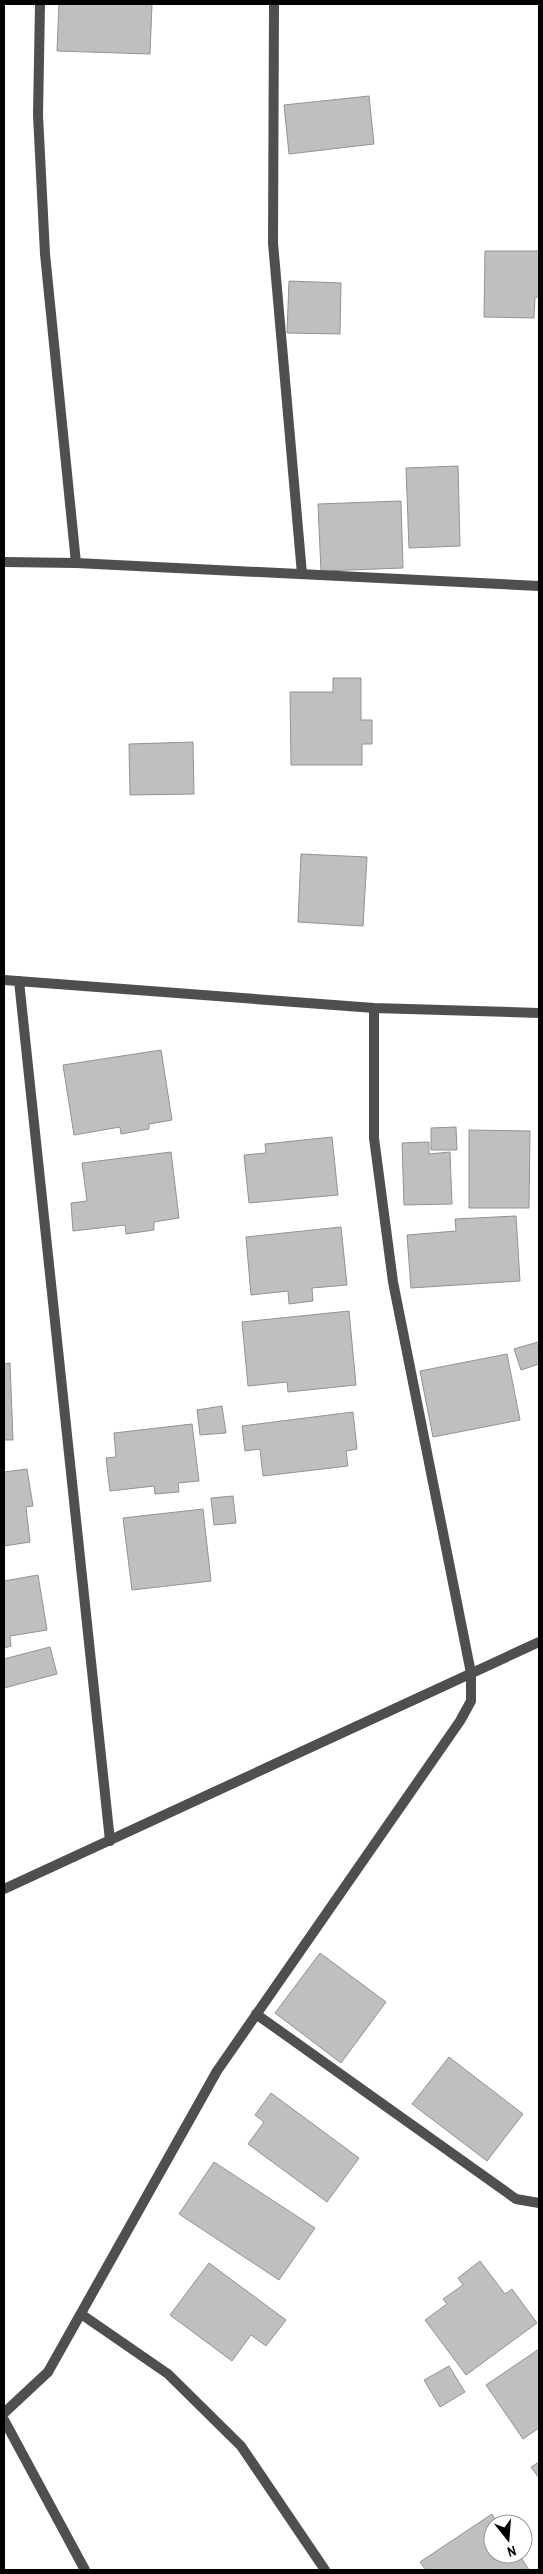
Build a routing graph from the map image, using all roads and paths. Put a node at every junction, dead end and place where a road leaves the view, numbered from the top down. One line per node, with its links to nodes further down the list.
1 (40, 4): 4 (street)
2 (274, 4): 5 (street)
3 (4, 562): 4 (street)
4 (76, 563): 5 (street)
5 (302, 574): 6 (street)
6 (539, 586)
7 (4, 980): 8 (street)
8 (19, 981): 9 (street); 13 (street)
9 (374, 1008): 10 (street); 12 (street)
10 (539, 1013)
11 (539, 1642): 12 (street)
12 (471, 1673): 13 (street); 15 (street)
13 (110, 1841): 14 (street)
14 (4, 1889)
15 (256, 2014): 16 (street); 17 (street)
16 (539, 2203)
17 (82, 2314): 18 (street); 21 (street)
18 (4, 2413)
19 (4, 2420): 20 (street)
20 (85, 2570)
21 (325, 2570)

